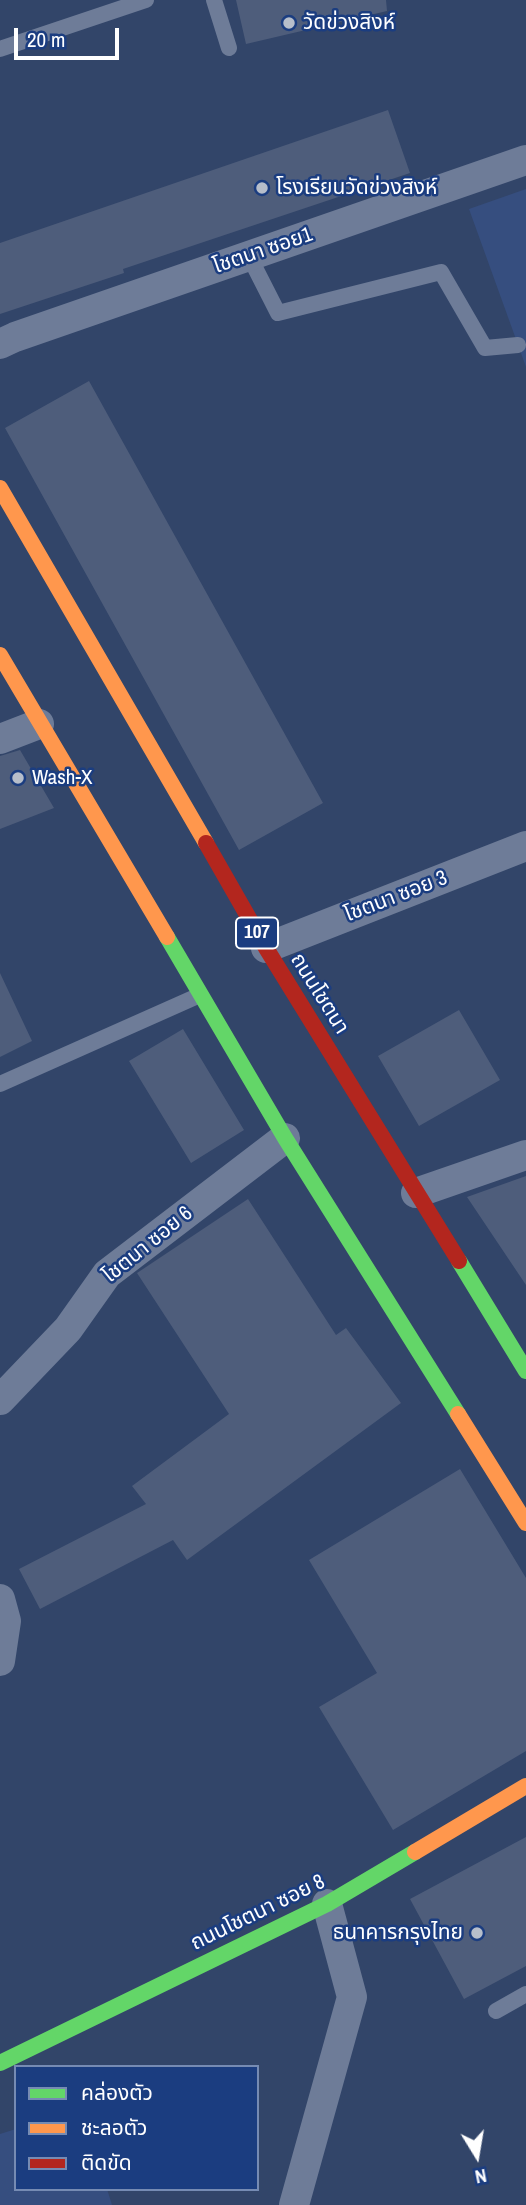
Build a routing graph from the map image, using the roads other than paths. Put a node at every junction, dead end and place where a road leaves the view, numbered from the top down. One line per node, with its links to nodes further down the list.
1 (146, 0): 4 (lane)
2 (214, 0): 3 (lane)
3 (229, 48)
4 (0, 49)
5 (526, 160): 6 (street, โชตนา ซอย1)
6 (249, 256): 7 (street, โชตนา ซอย1); 8 (lane)
7 (0, 344)
8 (518, 345)
9 (0, 488): 14 (main road, ถนนโชตนา / 107)
10 (0, 655): 11 (main road)
11 (39, 724): 12 (street); 15 (main road)
12 (0, 739)
13 (526, 845): 14 (street, โชตนา ซอย 3)
14 (266, 948): 19 (main road, ถนนโชตนา / 107)
15 (200, 995): 16 (lane); 17 (main road)
16 (0, 1084)
17 (285, 1138): 21 (street, โชตนา ซอย 6); 22 (main road)
18 (526, 1155): 19 (street)
19 (416, 1193): 20 (main road, ถนนโชตนา / 107)
20 (526, 1371)
21 (0, 1400)
22 (526, 1523)
23 (0, 1599): 24 (street)
24 (0, 1661)
25 (526, 1786): 26 (main road, ถนนโชตนา ซอย 8)
26 (327, 1903): 29 (main road, ถนนโชตนา ซอย 8); 30 (street)
27 (526, 1994): 28 (lane)
28 (496, 2011)
29 (0, 2063)
30 (294, 2205)

